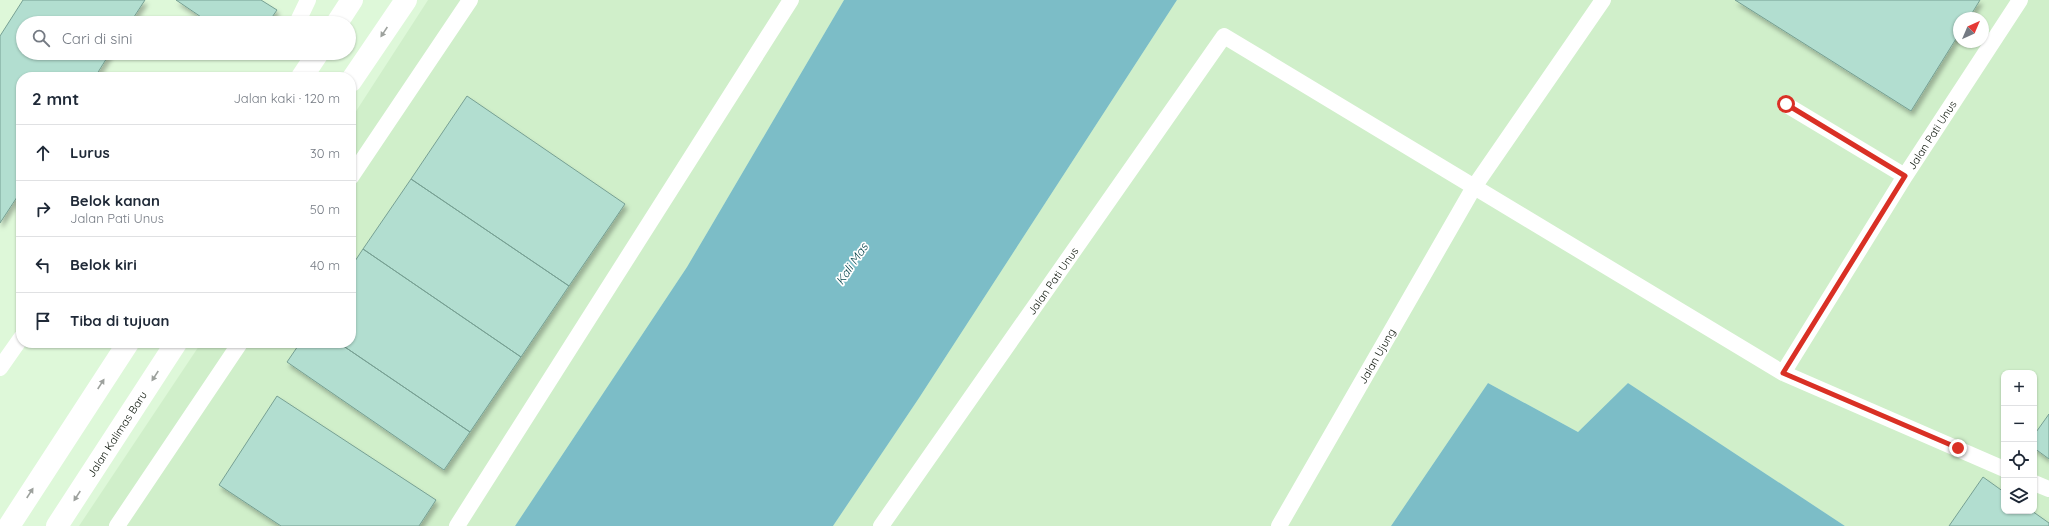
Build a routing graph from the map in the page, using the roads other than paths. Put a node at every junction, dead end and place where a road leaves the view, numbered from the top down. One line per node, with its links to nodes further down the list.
1 (308, 0): 8 (lane)
2 (352, 0): 9 (street)
3 (406, 0): 12 (street, one-way to 12)
4 (470, 0): 14 (lane)
5 (791, 0): 29 (lane)
6 (1603, 0): 16 (lane, Jalan Ujung)
7 (2020, 0): 15 (lane, Jalan Pati Unus)
8 (300, 16)
9 (342, 16)
10 (313, 60): 11 (street)
11 (305, 72)
12 (356, 74)
13 (1786, 104): 15 (lane)
14 (356, 168)
15 (1905, 176): 22 (lane, Jalan Pati Unus)
16 (1474, 187): 22 (lane); 30 (lane, Jalan Pati Unus); 31 (lane, Jalan Ujung)
17 (16, 345): 21 (lane)
18 (125, 348): 26 (street, one-way to 18)
19 (173, 348): 27 (street, Jalan Kalimas Baru, one-way to 27)
20 (237, 348): 28 (lane)
21 (0, 368)
22 (1783, 373): 23 (lane)
23 (2001, 468)
24 (2037, 484): 25 (lane)
25 (2049, 490)
26 (9, 526)
27 (57, 526)
28 (117, 526)
29 (457, 526)
30 (881, 526)
31 (1279, 526)

